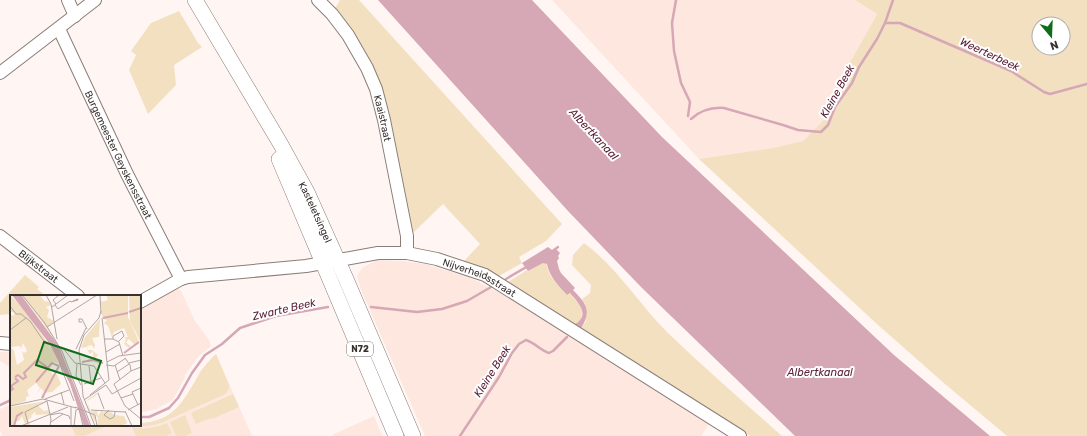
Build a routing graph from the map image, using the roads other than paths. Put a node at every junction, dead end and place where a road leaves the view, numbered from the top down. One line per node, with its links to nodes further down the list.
1 (68, 0): 6 (street)
2 (96, 0): 6 (street)
3 (184, 0): 11 (main road, Kasteletsingel / N72)
4 (195, 0): 11 (main road, Kasteletsingel / N72)
5 (318, 0): 10 (street, Kaaistraat)
6 (74, 16): 7 (street)
7 (59, 29): 8 (street); 12 (street, Burgemeester Geyskensstraat)
8 (0, 73)
9 (0, 236): 13 (street, Blijkstraat)
10 (407, 253): 11 (street, Nijverheidsstraat); 19 (street, Nijverheidsstraat)
11 (330, 261): 12 (street, Nijverheidsstraat); 17 (main road, Kasteletsingel / N72); 18 (main road, Kasteletsingel / N72)
12 (181, 279): 14 (street)
13 (77, 295)
14 (141, 301)
15 (0, 343): 16 (street)
16 (10, 344)
17 (396, 436)
18 (414, 436)
19 (740, 436)

